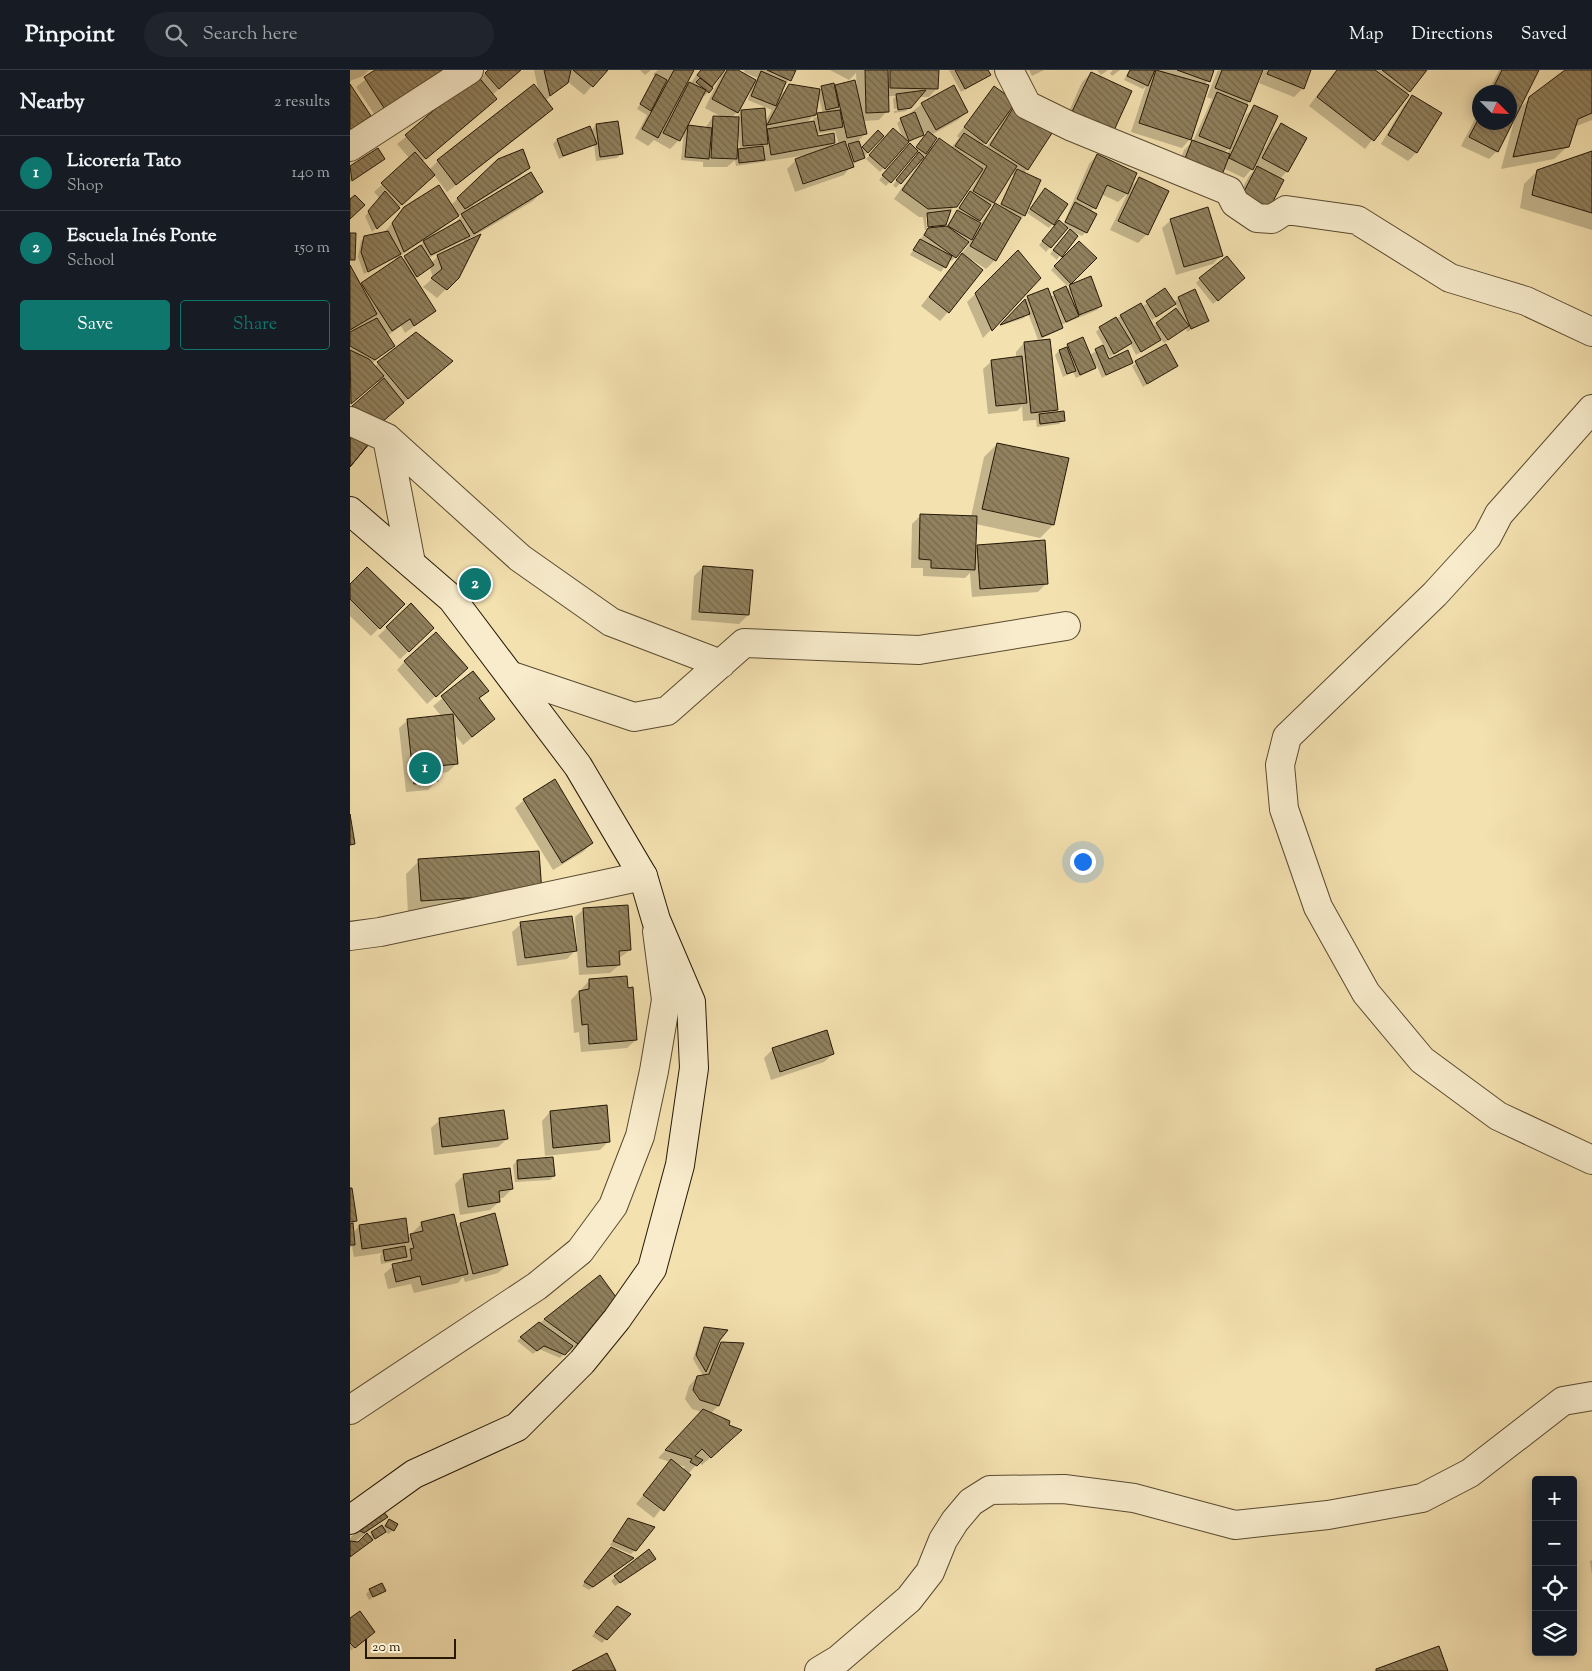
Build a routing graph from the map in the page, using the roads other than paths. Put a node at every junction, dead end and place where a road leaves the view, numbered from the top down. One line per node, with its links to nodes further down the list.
1 (469, 70): 3 (street)
2 (1010, 70): 4 (street)
3 (350, 147)
4 (1592, 332)
5 (1592, 409): 16 (street)
6 (350, 421): 7 (street)
7 (387, 438): 9 (street); 11 (street)
8 (350, 511): 9 (street)
9 (411, 563): 12 (street)
10 (1066, 626): 11 (street)
11 (722, 664): 12 (street)
12 (512, 676): 13 (street)
13 (643, 876): 14 (street); 15 (street)
14 (656, 920): 18 (street); 19 (street)
15 (350, 936)
16 (1592, 1160)
17 (1592, 1396): 20 (street)
18 (350, 1410)
19 (350, 1520)
20 (819, 1671)

